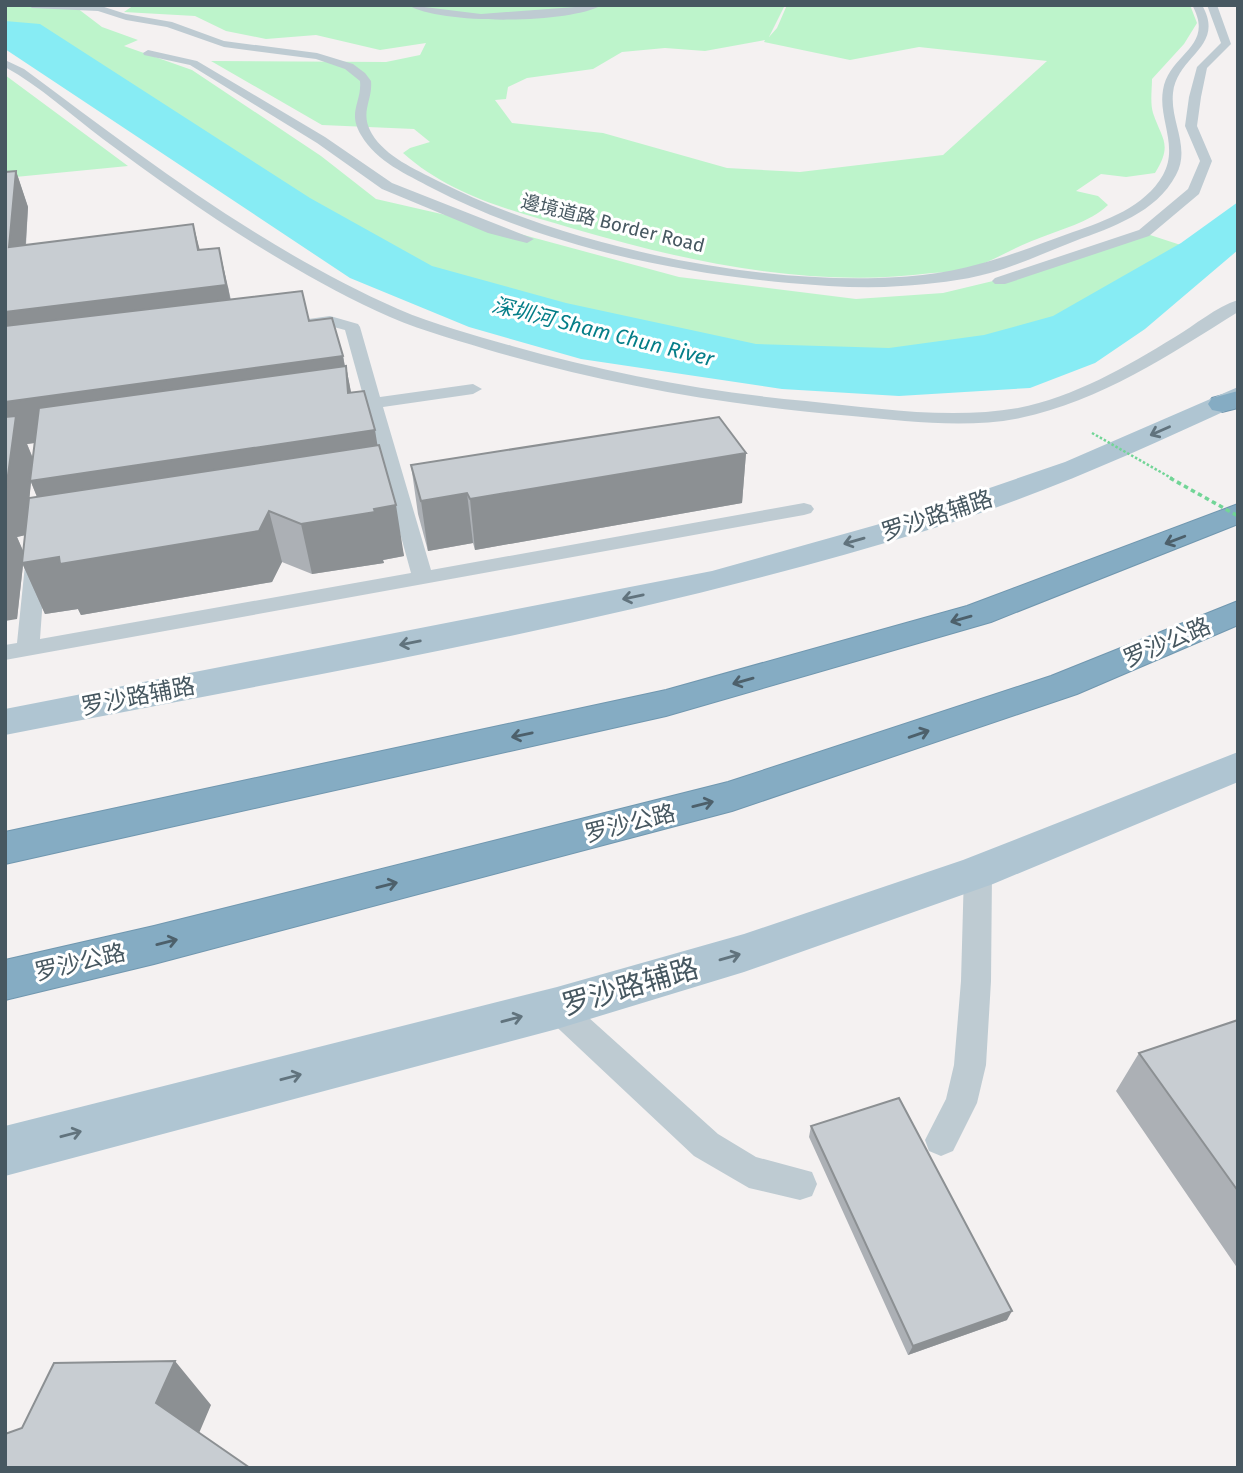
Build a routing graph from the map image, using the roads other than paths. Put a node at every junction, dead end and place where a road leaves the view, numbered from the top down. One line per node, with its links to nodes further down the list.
1 (32, 5): 7 (lane)
2 (85, 5): 7 (lane)
3 (412, 5): 4 (lane)
4 (598, 5)
5 (1197, 5): 7 (lane, 邊境道路 Border Road)
6 (1212, 5): 10 (lane)
7 (70, 8)
8 (148, 53): 11 (lane)
9 (5, 63): 12 (lane)
10 (955, 290)
11 (799, 294)
12 (1238, 305)
13 (289, 327): 16 (lane)
14 (473, 389): 16 (lane)
15 (1233, 399): 25 (main road, 罗沙路辅路, one-way to 25)
16 (374, 403): 17 (lane); 21 (lane)
17 (347, 407)
18 (804, 509): 21 (lane)
19 (1238, 515): 27 (highway, one-way to 27)
20 (16, 545): 23 (lane)
21 (423, 578): 23 (lane)
22 (1238, 612): 29 (highway, 罗沙公路, one-way to 22)
23 (28, 649): 24 (lane)
24 (5, 653)
25 (5, 722)
26 (1238, 766): 28 (main road, 罗沙路辅路)
27 (5, 848)
28 (978, 872): 30 (main road, 罗沙路辅路, one-way to 28); 31 (lane)
29 (5, 980)
30 (557, 1008): 32 (main road, 罗沙路辅路, one-way to 30); 33 (lane)
31 (940, 1140)
32 (5, 1151)
33 (800, 1184)

